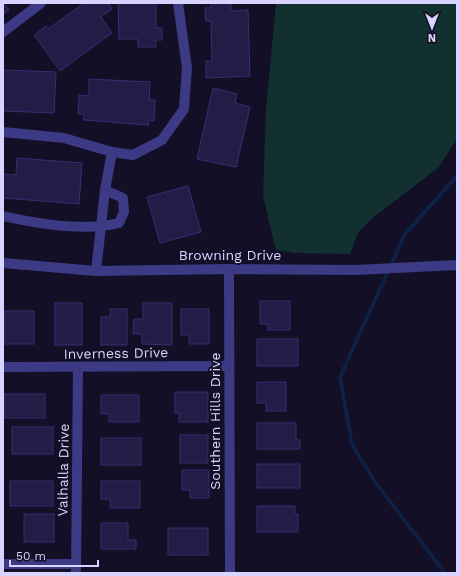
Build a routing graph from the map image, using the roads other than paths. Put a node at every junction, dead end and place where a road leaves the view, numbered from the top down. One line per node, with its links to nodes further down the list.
1 (41, 3): 3 (street)
2 (178, 3): 6 (street)
3 (29, 6): 4 (street)
4 (3, 32)
5 (3, 132): 6 (street)
6 (112, 152): 7 (street)
7 (105, 190): 9 (street); 9 (street)
8 (3, 216): 9 (street)
9 (101, 227): 13 (street)
10 (3, 263): 13 (street, Browning Drive)
11 (457, 265): 12 (street, Browning Drive)
12 (229, 269): 13 (street, Browning Drive); 14 (street, Southern Hills Drive)
13 (96, 271)
14 (229, 366): 16 (street, Inverness Drive); 19 (street, Southern Hills Drive)
15 (3, 367): 16 (street, Inverness Drive)
16 (78, 368): 18 (street, Valhalla Drive)
17 (3, 564): 18 (street)
18 (76, 569)
19 (230, 573)

